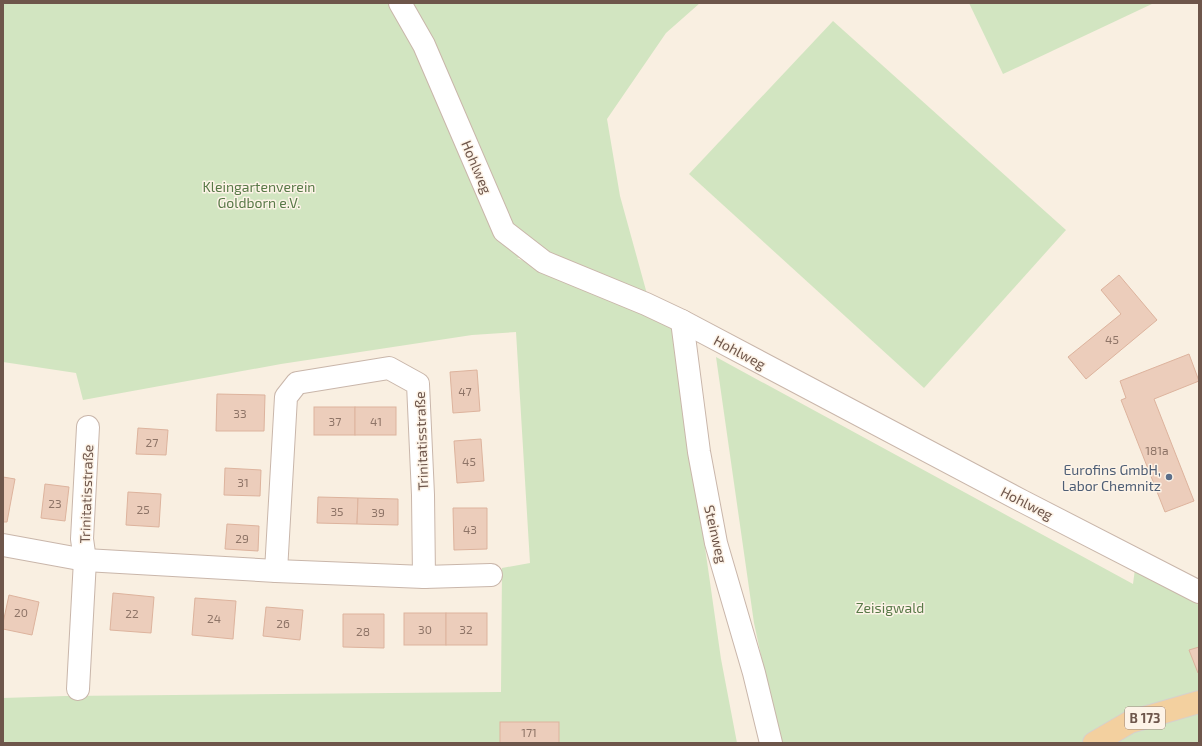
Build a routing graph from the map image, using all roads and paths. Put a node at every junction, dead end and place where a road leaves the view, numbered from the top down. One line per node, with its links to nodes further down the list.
1 (400, 3): 2 (street, Hohlweg)
2 (682, 321): 9 (street, Hohlweg); 12 (street, Steinweg)
3 (88, 427): 5 (street, Trinitatisstraße)
4 (3, 545): 5 (street, Trinitatisstraße)
5 (85, 560): 6 (street, Trinitatisstraße); 10 (street, Trinitatisstraße)
6 (276, 571): 8 (street, Trinitatisstraße); 8 (street, Trinitatisstraße)
7 (491, 575): 8 (street, Trinitatisstraße)
8 (424, 577)
9 (1199, 592)
10 (78, 689)
11 (1199, 702): 13 (main road, B 173)
12 (771, 743)
13 (1094, 743)

